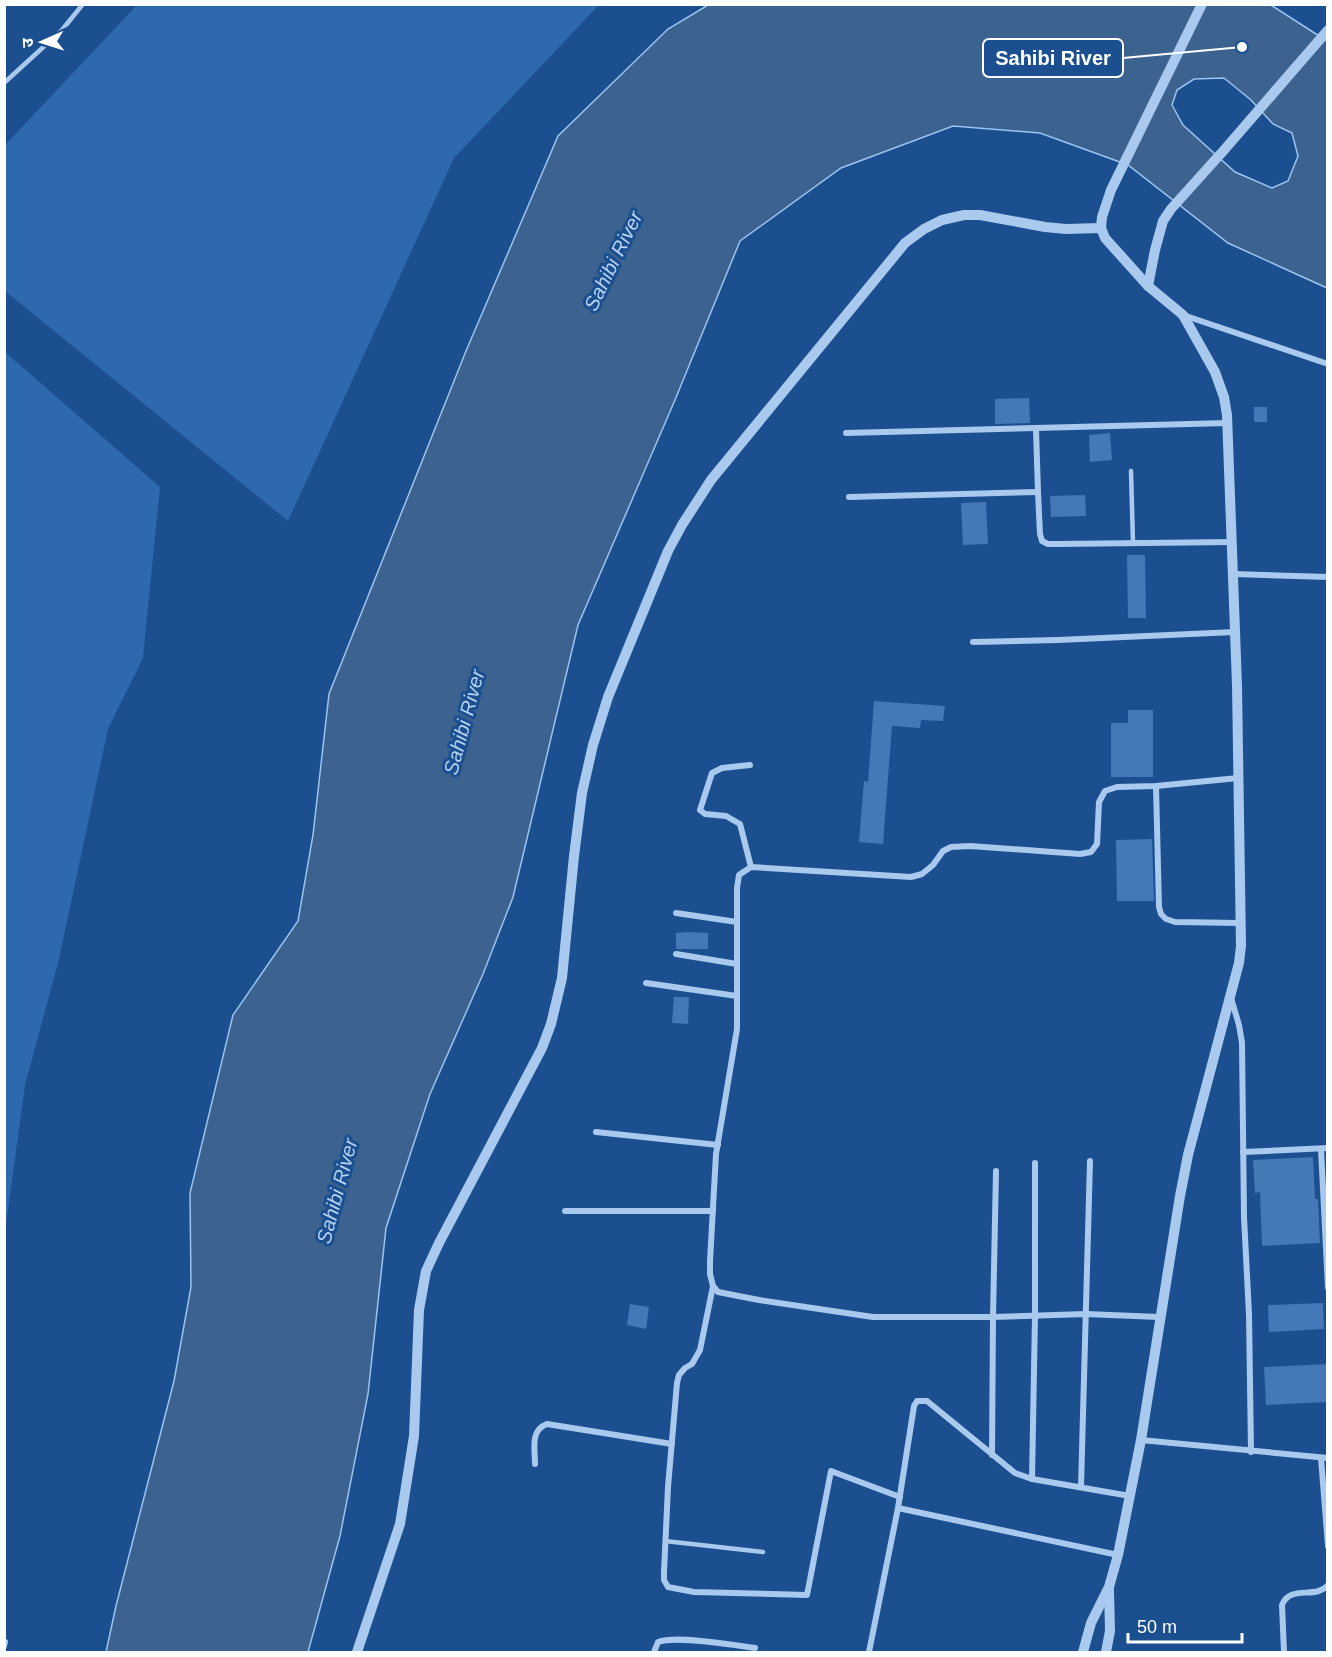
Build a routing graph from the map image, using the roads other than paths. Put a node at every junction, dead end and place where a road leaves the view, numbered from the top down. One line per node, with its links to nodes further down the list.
1 (83, 4): 4 (lane)
2 (1202, 4): 5 (street)
3 (1328, 30): 6 (street)
4 (4, 83)
5 (1101, 228): 6 (street); 66 (street)
6 (1148, 286): 7 (street)
7 (1183, 315): 8 (street); 9 (street)
8 (1328, 364)
9 (1228, 423): 10 (street); 15 (street)
10 (1036, 429): 11 (street); 13 (street)
11 (846, 433)
12 (1131, 471): 16 (lane)
13 (1038, 492): 14 (street); 16 (street)
14 (849, 497)
15 (1232, 542): 16 (street); 17 (street)
16 (1133, 543)
17 (1233, 574): 18 (street); 19 (street)
18 (1328, 578)
19 (1235, 632): 20 (street); 22 (street)
20 (973, 642)
21 (750, 765): 24 (street)
22 (1238, 778): 23 (street); 27 (street)
23 (1156, 786): 24 (street); 27 (street)
24 (751, 867): 26 (street)
25 (676, 913): 26 (street)
26 (737, 922): 29 (street)
27 (1240, 923): 32 (street)
28 (676, 954): 29 (street)
29 (737, 964): 31 (street)
30 (646, 983): 31 (street)
31 (737, 996): 34 (street)
32 (1230, 996): 36 (street); 47 (street)
33 (596, 1132): 34 (street)
34 (718, 1145): 41 (street)
35 (1324, 1149): 36 (street); 43 (street)
36 (1243, 1152): 50 (street)
37 (1090, 1161): 44 (street)
38 (1035, 1163): 45 (street)
39 (996, 1171): 46 (street)
40 (565, 1211): 41 (street)
41 (713, 1211): 42 (street)
42 (713, 1286): 46 (street); 49 (street)
43 (1328, 1288)
44 (1086, 1314): 45 (street); 47 (street); 55 (street)
45 (1035, 1316): 46 (street); 54 (street)
46 (993, 1317): 51 (street)
47 (1160, 1317): 48 (street)
48 (1141, 1440): 50 (street); 56 (street)
49 (672, 1444): 53 (street); 59 (street)
50 (1251, 1452): 52 (street)
51 (992, 1455): 54 (street); 57 (street)
52 (1324, 1458): 60 (street)
53 (536, 1464)
54 (1032, 1479): 55 (street)
55 (1082, 1487): 56 (street)
56 (1130, 1496): 62 (street)
57 (900, 1497): 58 (street); 59 (street)
58 (898, 1508): 62 (street); 68 (street)
59 (665, 1541): 61 (lane)
60 (1328, 1546)
61 (763, 1552)
62 (1118, 1555): 64 (street)
63 (1328, 1585): 71 (street)
64 (1109, 1587): 69 (street); 70 (street)
65 (755, 1648): 67 (street)
66 (357, 1653)
67 (654, 1653)
68 (869, 1653)
69 (1083, 1653)
70 (1106, 1653)
71 (1284, 1653)

